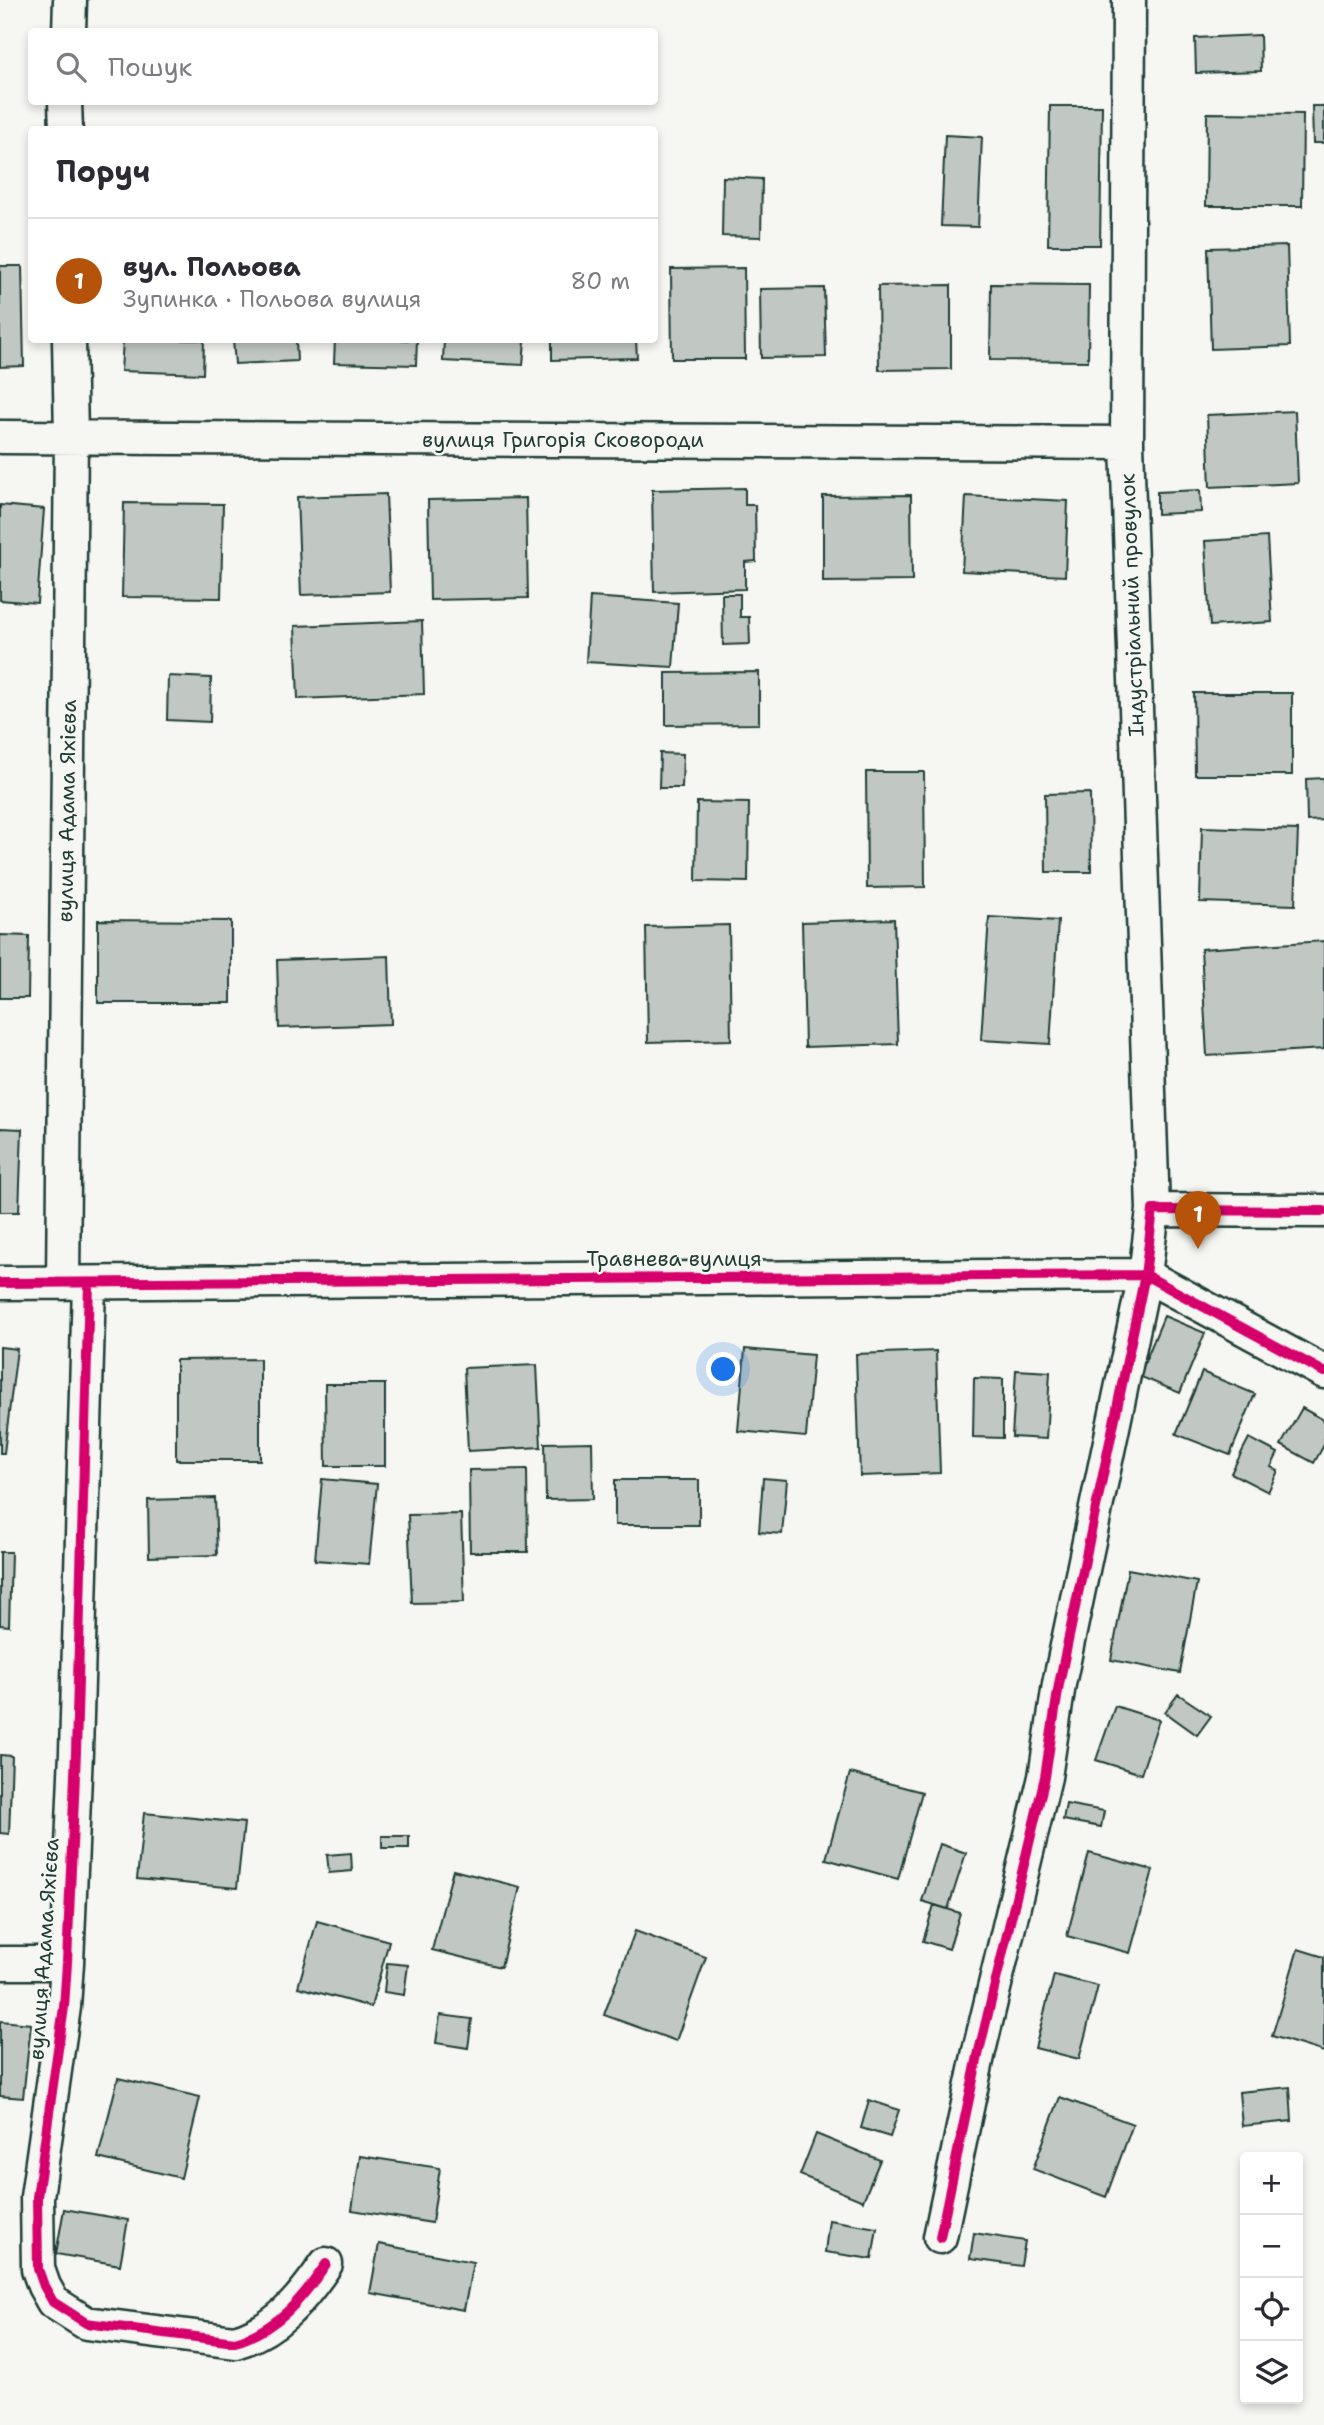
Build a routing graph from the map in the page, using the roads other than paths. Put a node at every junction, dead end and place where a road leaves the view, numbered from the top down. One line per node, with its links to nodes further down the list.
1 (70, 0): 3 (street)
2 (1129, 0): 9 (street, Індустріальний провулок)
3 (69, 28)
4 (65, 105): 5 (street)
5 (66, 126)
6 (69, 343): 7 (street, вулиця Адама Яхієва)
7 (71, 436): 8 (street, вулиця Григорія Сковороди); 9 (street, вулиця Григорія Сковороди); 14 (street, вулиця Адама Яхієва)
8 (0, 437)
9 (1127, 443): 10 (street, Індустріальний провулок)
10 (1153, 1209): 11 (street); 12 (street, Індустріальний провулок)
11 (1324, 1211)
12 (1145, 1275): 14 (street, Травнева вулиця); 15 (street, Травнева вулиця); 18 (street, Індустріальний провулок)
13 (0, 1283): 14 (street, Травнева вулиця)
14 (76, 1283): 16 (street, вулиця Адама Яхієва)
15 (1324, 1372)
16 (67, 1962): 17 (street); 19 (street, вулиця Адама Яхієва)
17 (0, 1963)
18 (940, 2237)
19 (326, 2264)

